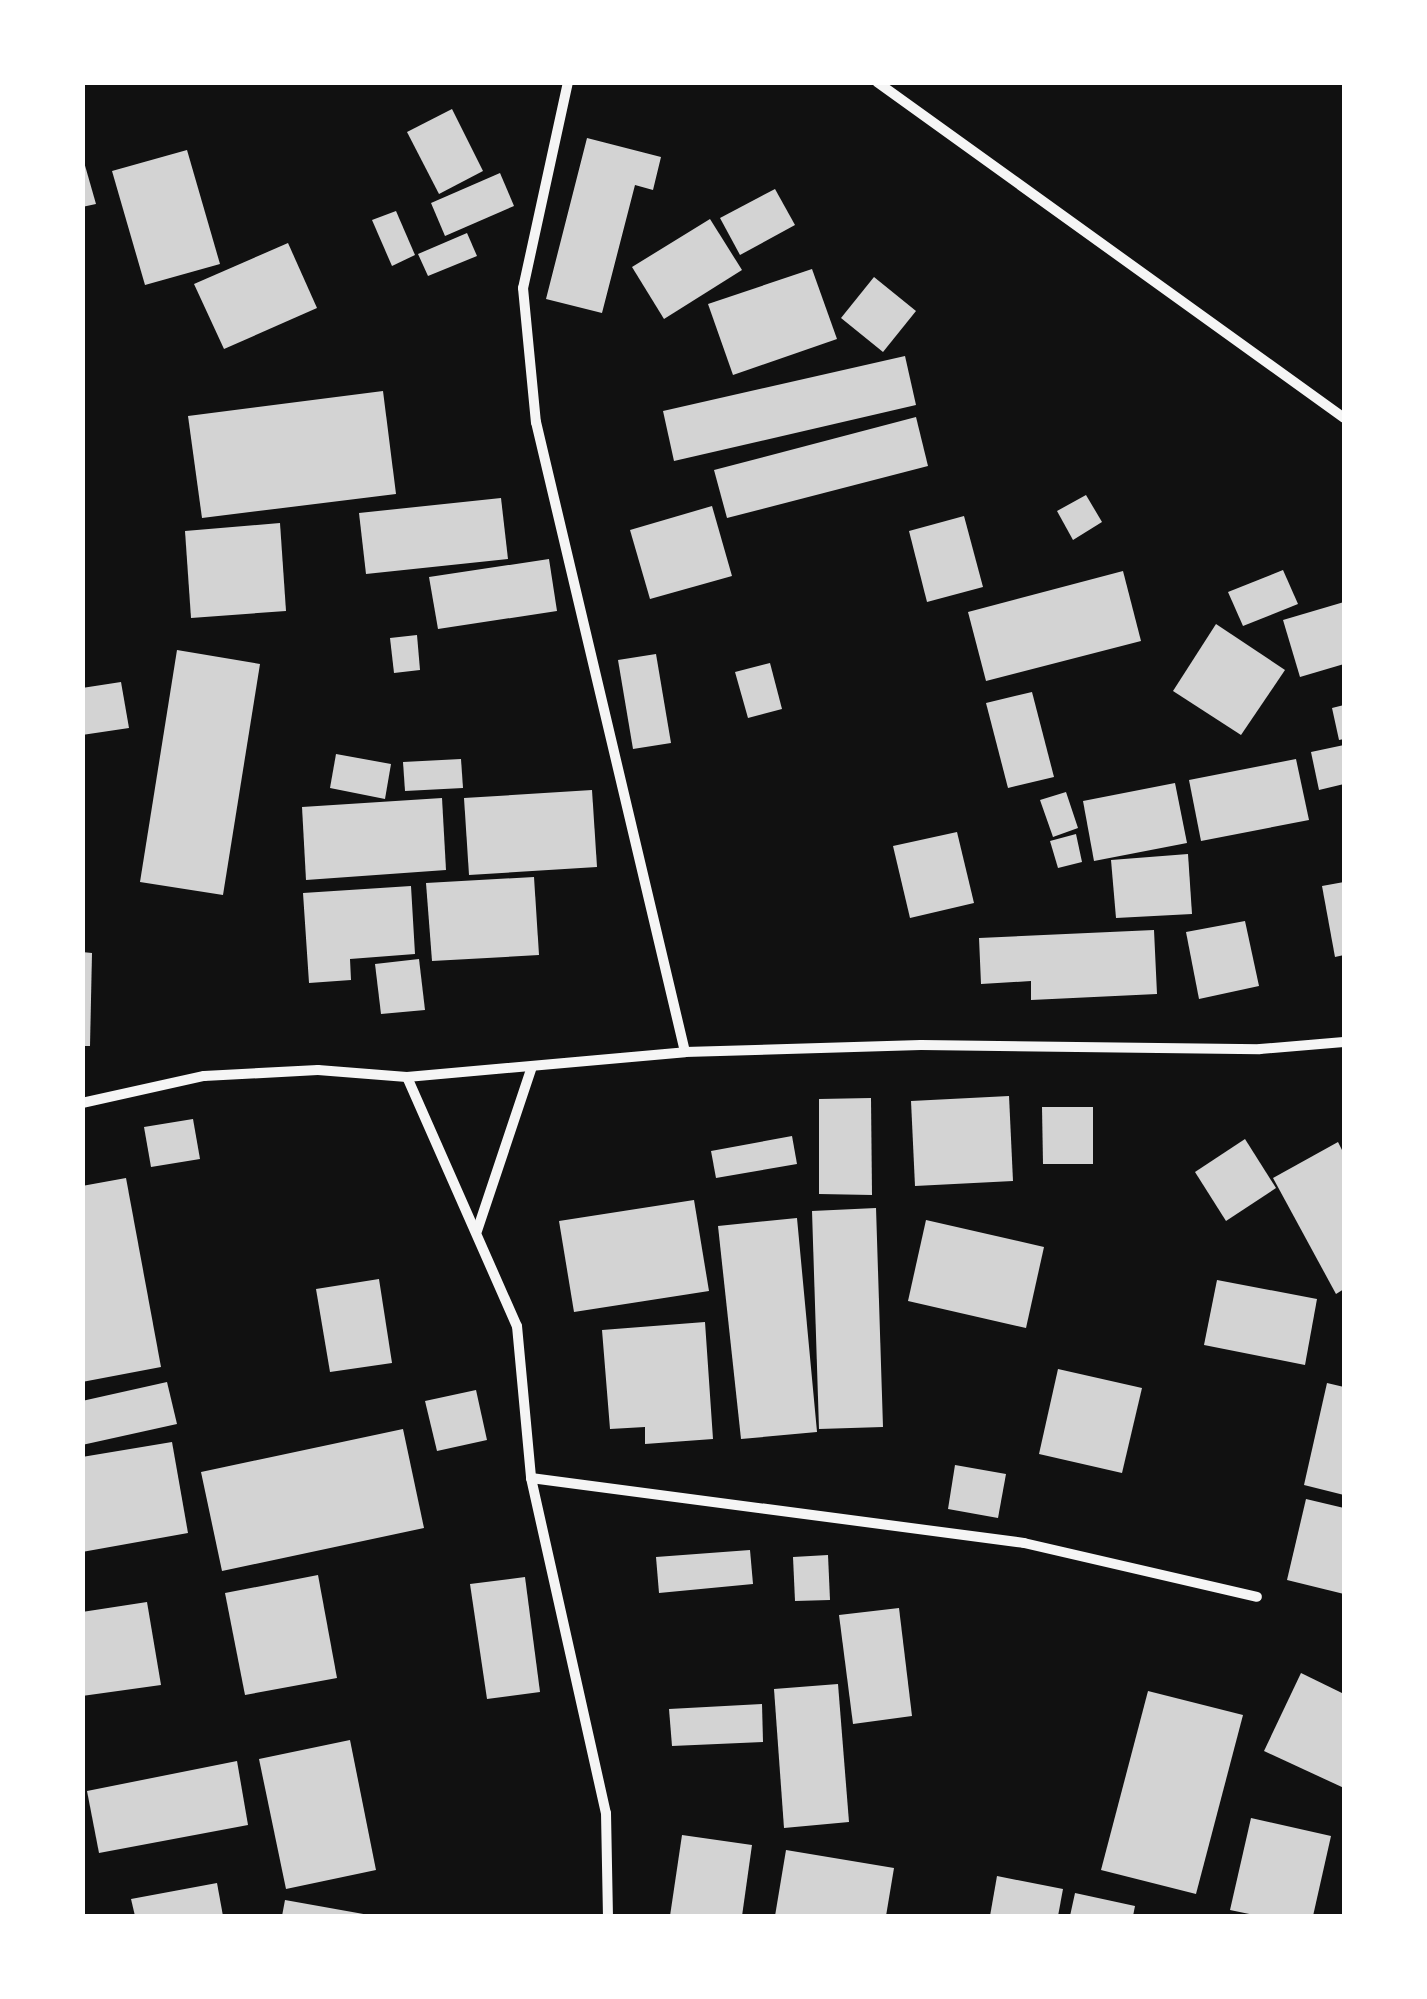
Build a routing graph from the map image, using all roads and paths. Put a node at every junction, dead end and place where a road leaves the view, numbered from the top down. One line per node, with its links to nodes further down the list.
1 (568, 82): 5 (street)
2 (877, 82): 3 (street)
3 (1344, 418)
4 (1344, 1042): 5 (street)
5 (684, 1052): 6 (street)
6 (532, 1067): 7 (street); 9 (street)
7 (407, 1077): 8 (street); 9 (street)
8 (82, 1103)
9 (476, 1232): 10 (street)
10 (530, 1478): 11 (street); 12 (street)
11 (1257, 1597)
12 (608, 1916)

